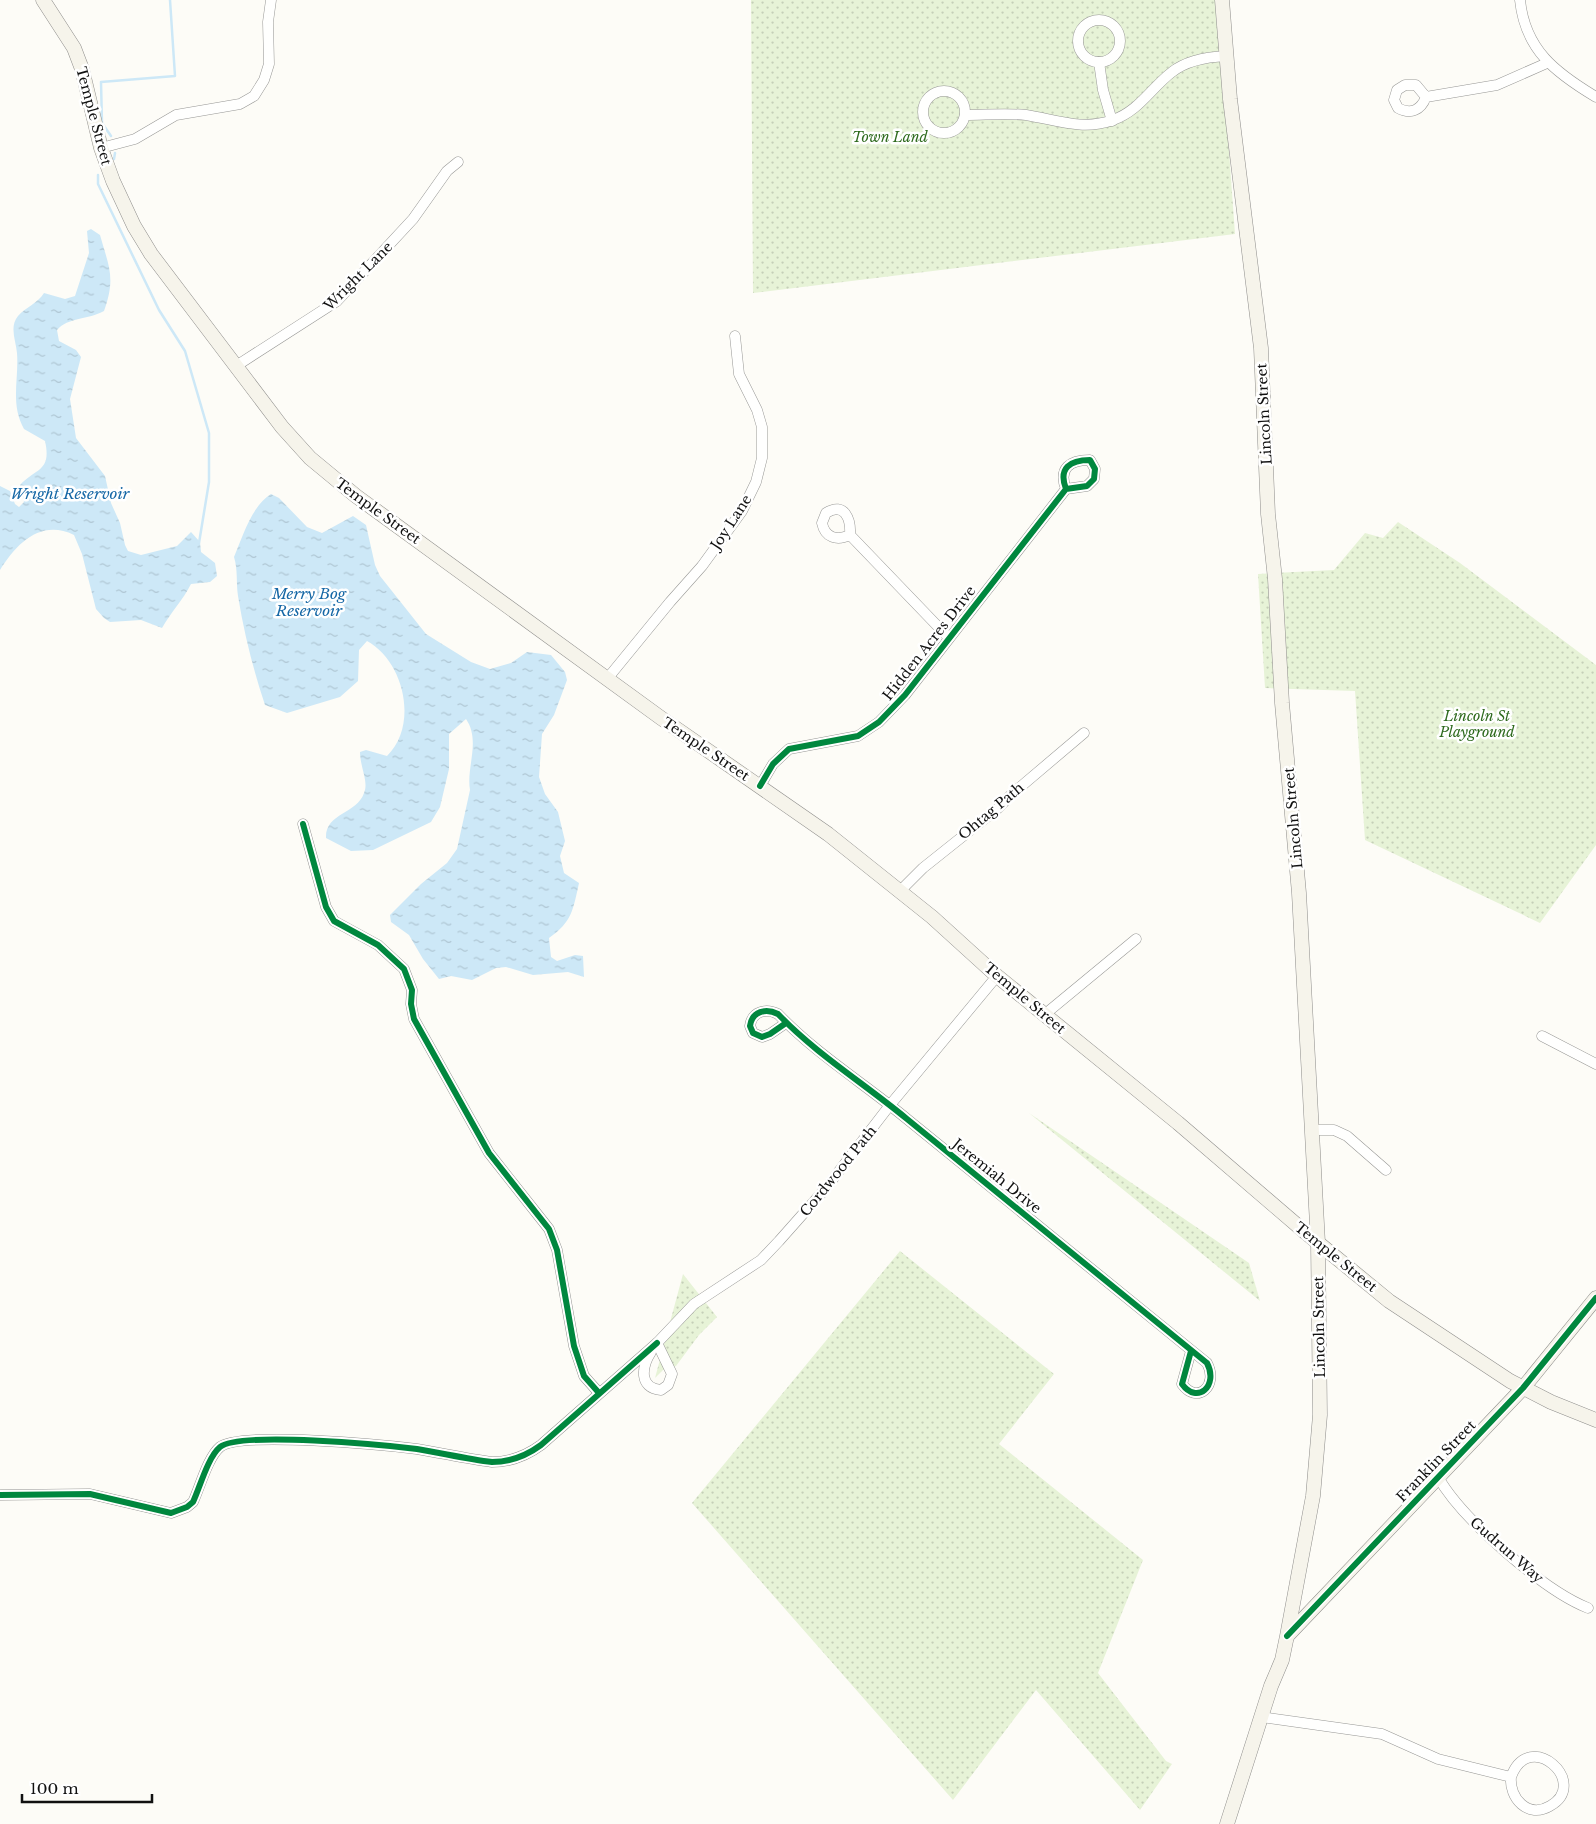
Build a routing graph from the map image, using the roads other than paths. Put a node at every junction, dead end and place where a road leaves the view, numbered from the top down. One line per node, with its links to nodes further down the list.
1 (43, 0): 12 (main road, Temple Street)
2 (271, 0): 12 (street)
3 (1222, 0): 5 (main road, Lincoln Street)
4 (1520, 0): 7 (street)
5 (1226, 56): 11 (street); 31 (main road, Lincoln Street)
6 (1099, 62): 6 (street); 11 (street)
7 (1547, 63): 8 (street); 9 (street)
8 (1426, 97)
9 (1596, 97)
10 (965, 115): 10 (street); 11 (street)
11 (1112, 120)
12 (101, 148): 15 (main road, Temple Street)
13 (458, 162): 15 (street, Wright Lane)
14 (735, 336): 19 (street, Joy Lane)
15 (236, 366): 19 (main road, Temple Street)
16 (1066, 489): 18 (street, Hidden Acres Drive)
17 (850, 536): 18 (street)
18 (949, 638): 21 (street, Hidden Acres Drive)
19 (608, 678): 21 (main road, Temple Street)
20 (1084, 733): 23 (street, Ohtag Path)
21 (760, 786): 23 (main road, Temple Street)
22 (303, 824): 37 (street)
23 (900, 892): 25 (main road, Temple Street)
24 (1136, 939): 26 (street)
25 (997, 976): 26 (main road, Temple Street); 30 (street, Cordwood Path)
26 (1044, 1015): 33 (main road, Temple Street)
27 (786, 1023): 30 (street, Jeremiah Drive)
28 (1542, 1036): 29 (street)
29 (1596, 1064)
30 (890, 1105): 35 (street, Jeremiah Drive); 37 (street, Cordwood Path)
31 (1312, 1130): 32 (street); 33 (main road, Lincoln Street)
32 (1386, 1170)
33 (1318, 1243): 36 (main road, Temple Street); 42 (main road, Lincoln Street)
34 (1596, 1298): 36 (main road, Franklin Street)
35 (1192, 1351)
36 (1523, 1388): 38 (main road, Temple Street); 39 (main road, Franklin Street)
37 (599, 1393): 40 (street, Cordwood Path)
38 (1596, 1420)
39 (1438, 1478): 41 (street, Gudrun Way); 42 (main road, Franklin Street)
40 (0, 1495)
41 (1588, 1608)
42 (1288, 1636): 43 (main road, Franklin Street)
43 (1261, 1717): 44 (street); 45 (main road, Franklin Street)
44 (1511, 1777): 44 (street)
45 (1227, 1824)

